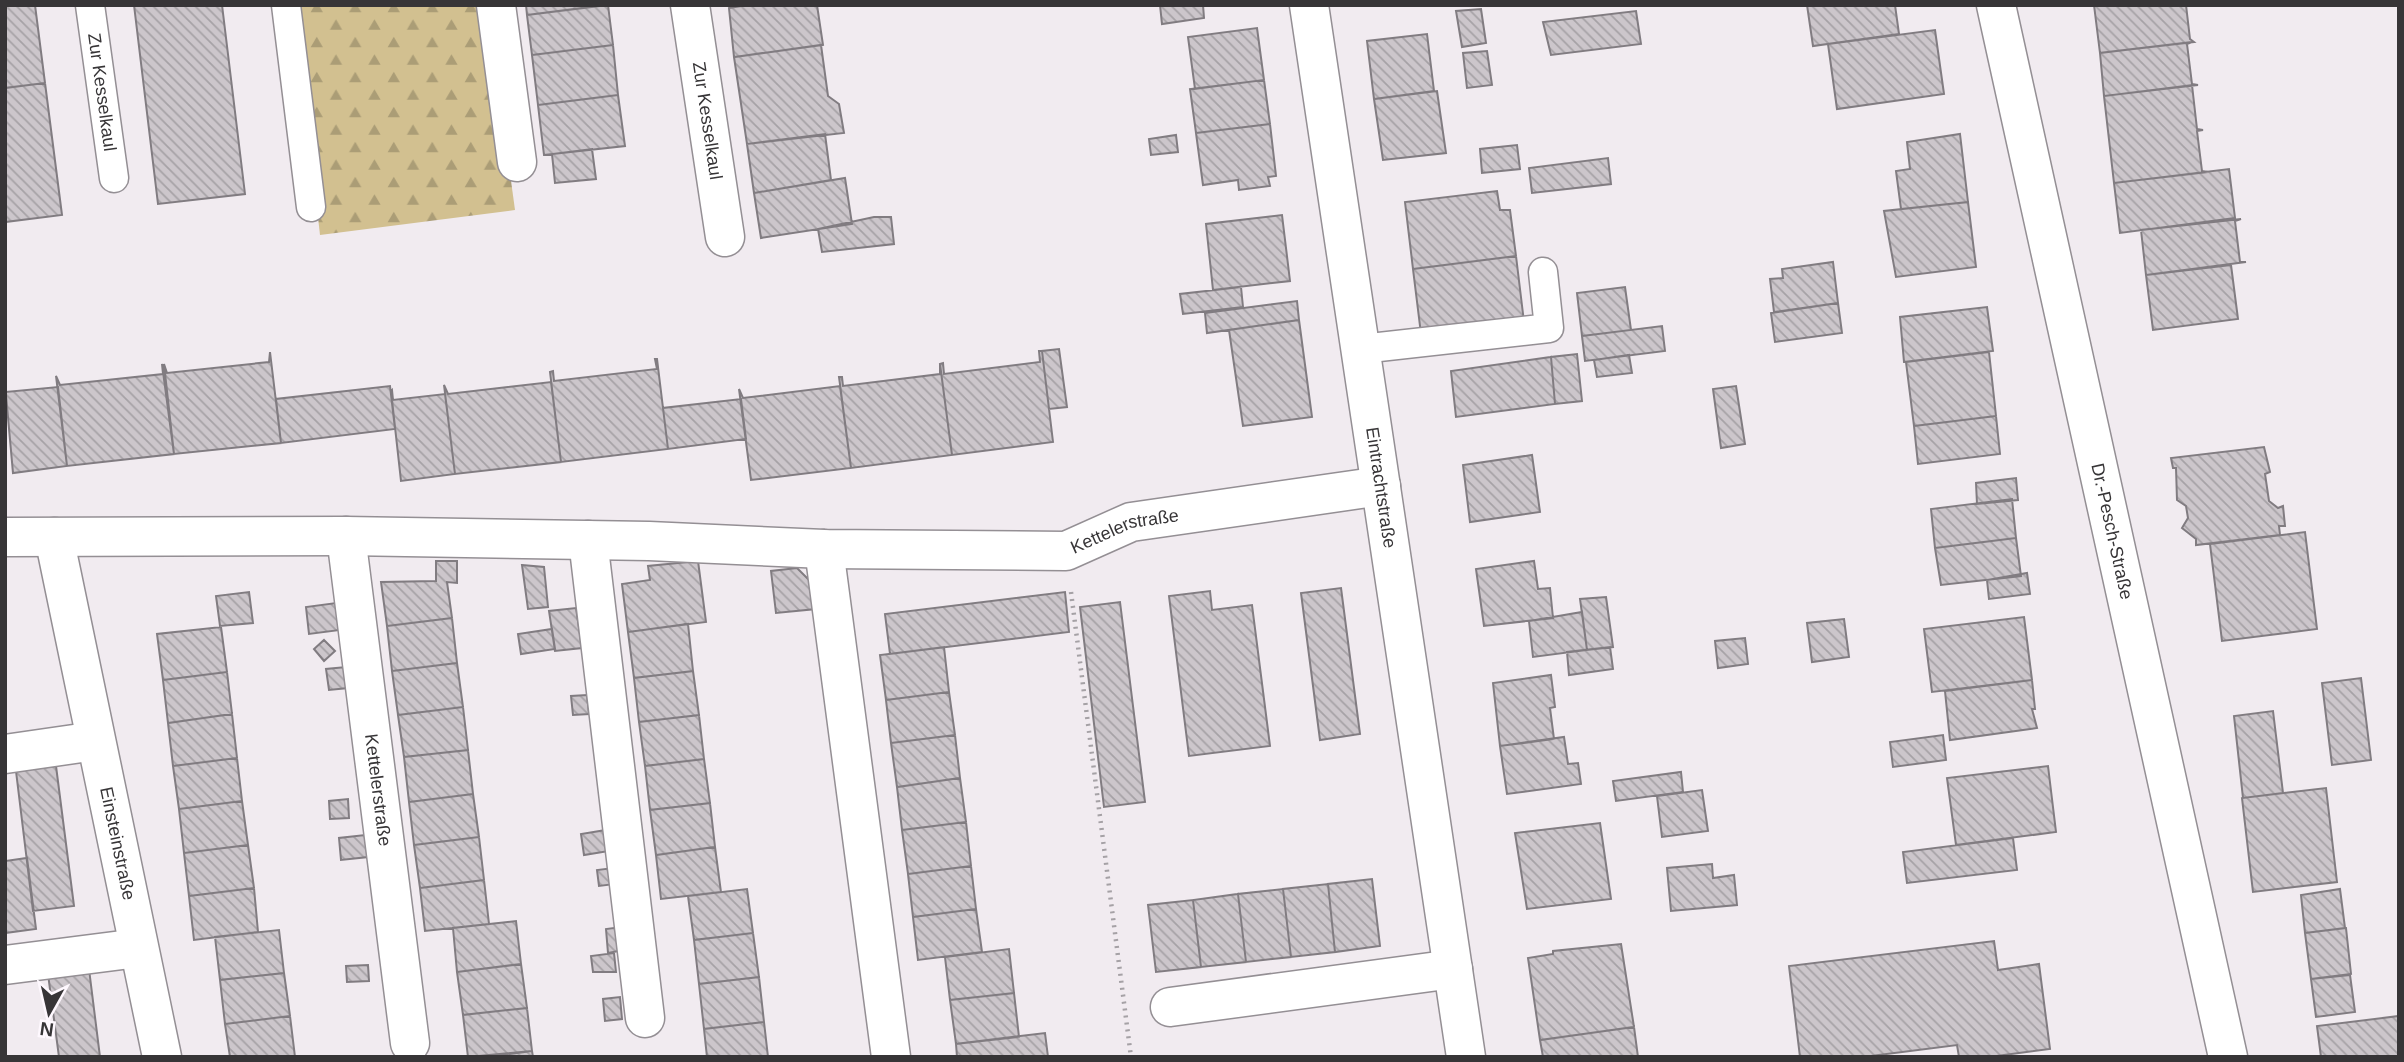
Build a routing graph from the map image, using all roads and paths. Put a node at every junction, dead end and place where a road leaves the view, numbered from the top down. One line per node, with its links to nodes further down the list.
1 (90, 5): 8 (lane, Zur Kesselkaul)
2 (286, 5): 9 (lane)
3 (496, 5): 7 (street)
4 (690, 5): 10 (street, Zur Kesselkaul)
5 (1309, 5): 12 (street, Eintrachtstraße)
6 (1996, 5): 32 (street, Dr.-Pesch-Straße)
7 (517, 162)
8 (114, 178)
9 (312, 207)
10 (725, 237)
11 (1543, 272): 12 (lane)
12 (1361, 349): 13 (street, Eintrachtstraße)
13 (1381, 486): 19 (street, Kettelerstraße); 24 (street, Eintrachtstraße)
14 (346, 536): 16 (street, Kettelerstraße); 17 (street, Kettelerstraße); 27 (street, Kettelerstraße)
15 (5, 537): 16 (street, Kettelerstraße)
16 (54, 537): 20 (street, Einsteinstraße)
17 (588, 540): 18 (street, Kettelerstraße); 26 (street)
18 (824, 550): 19 (street, Kettelerstraße); 28 (street)
19 (1066, 551): 30 (path)
20 (95, 741): 21 (street); 22 (street, Einsteinstraße)
21 (5, 754)
22 (138, 948): 23 (street); 29 (street, Einsteinstraße)
23 (5, 965)
24 (1453, 969): 25 (street); 31 (street, Eintrachtstraße)
25 (1170, 1007)
26 (645, 1018)
27 (411, 1043)
28 (891, 1056)
29 (162, 1057)
30 (1130, 1057)
31 (1466, 1057)
32 (2228, 1057)

